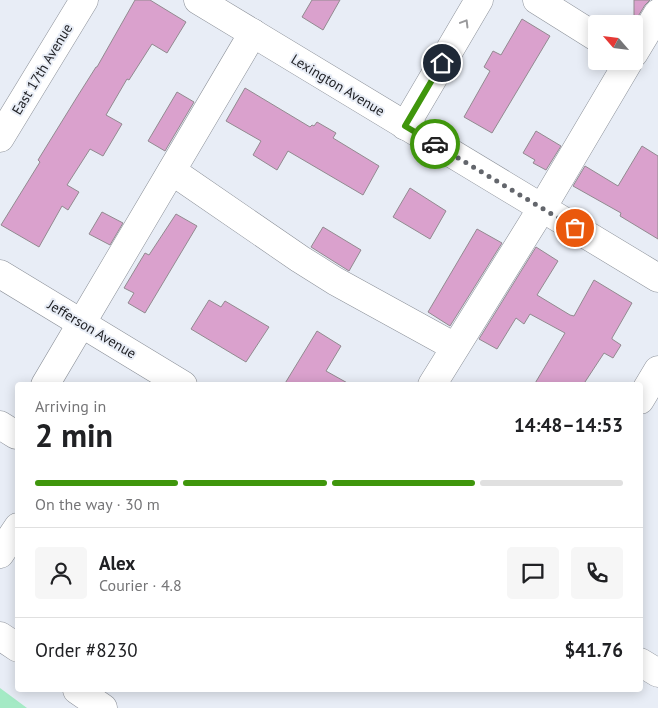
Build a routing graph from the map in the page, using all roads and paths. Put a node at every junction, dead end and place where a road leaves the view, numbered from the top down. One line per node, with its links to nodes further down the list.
1 (84, 0): 11 (street, East 17th Avenue)
2 (198, 0): 7 (street, Lexington Avenue)
3 (479, 0): 10 (street, one-way to 3)
4 (537, 0): 6 (street)
5 (658, 13): 8 (street)
6 (588, 32)
7 (253, 33): 10 (street, Lexington Avenue); 12 (street)
8 (643, 38)
9 (624, 70): 13 (street)
10 (405, 126): 13 (street, Lexington Avenue)
11 (0, 138)
12 (172, 171): 16 (street); 17 (street)
13 (542, 208): 15 (street, Lexington Avenue); 17 (street)
14 (0, 274): 16 (street, Jefferson Avenue)
15 (658, 278)
16 (82, 323): 19 (street); 20 (street, Jefferson Avenue)
17 (455, 347): 21 (street)
18 (658, 370): 22 (street)
19 (47, 382)
20 (178, 382)
21 (434, 382)
22 (643, 395)
23 (0, 425): 24 (street)
24 (15, 434)
25 (15, 532): 26 (street)
26 (0, 554)
27 (0, 636): 28 (street)
28 (15, 646)
29 (643, 664): 30 (street)
30 (658, 673)
31 (80, 692): 32 (street)
32 (103, 708)

